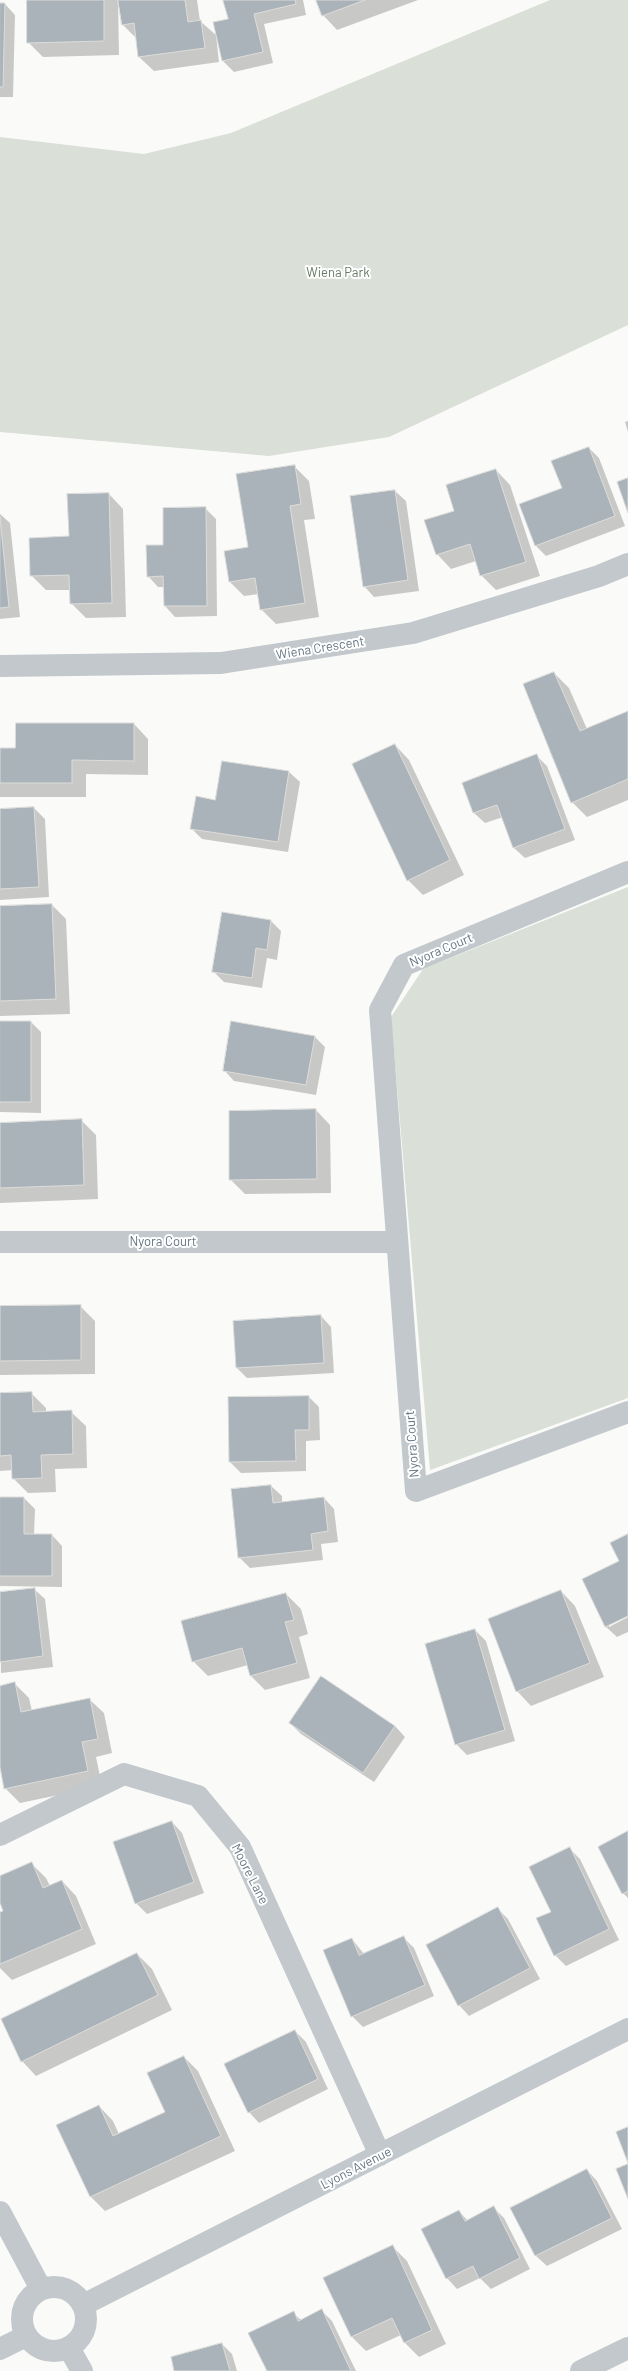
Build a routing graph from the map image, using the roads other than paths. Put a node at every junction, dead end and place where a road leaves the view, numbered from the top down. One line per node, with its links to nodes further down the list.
1 (628, 564): 2 (street, Wiena Crescent)
2 (0, 666)
3 (628, 872): 5 (street, Nyora Court)
4 (0, 1242): 5 (street, Nyora Court)
5 (397, 1242): 6 (street, Nyora Court)
6 (628, 1412)
7 (0, 1835): 9 (street, Moore Lane)
8 (628, 2029): 9 (street, Lyons Avenue)
9 (380, 2155): 12 (street, Lyons Avenue)
10 (0, 2212): 11 (street)
11 (41, 2289): 12 (street); 13 (street)
12 (83, 2304): 14 (street)
13 (26, 2336): 14 (street); 16 (street)
14 (69, 2348): 17 (street)
15 (628, 2348): 18 (street)
16 (0, 2349)
17 (82, 2371)
18 (581, 2371)

